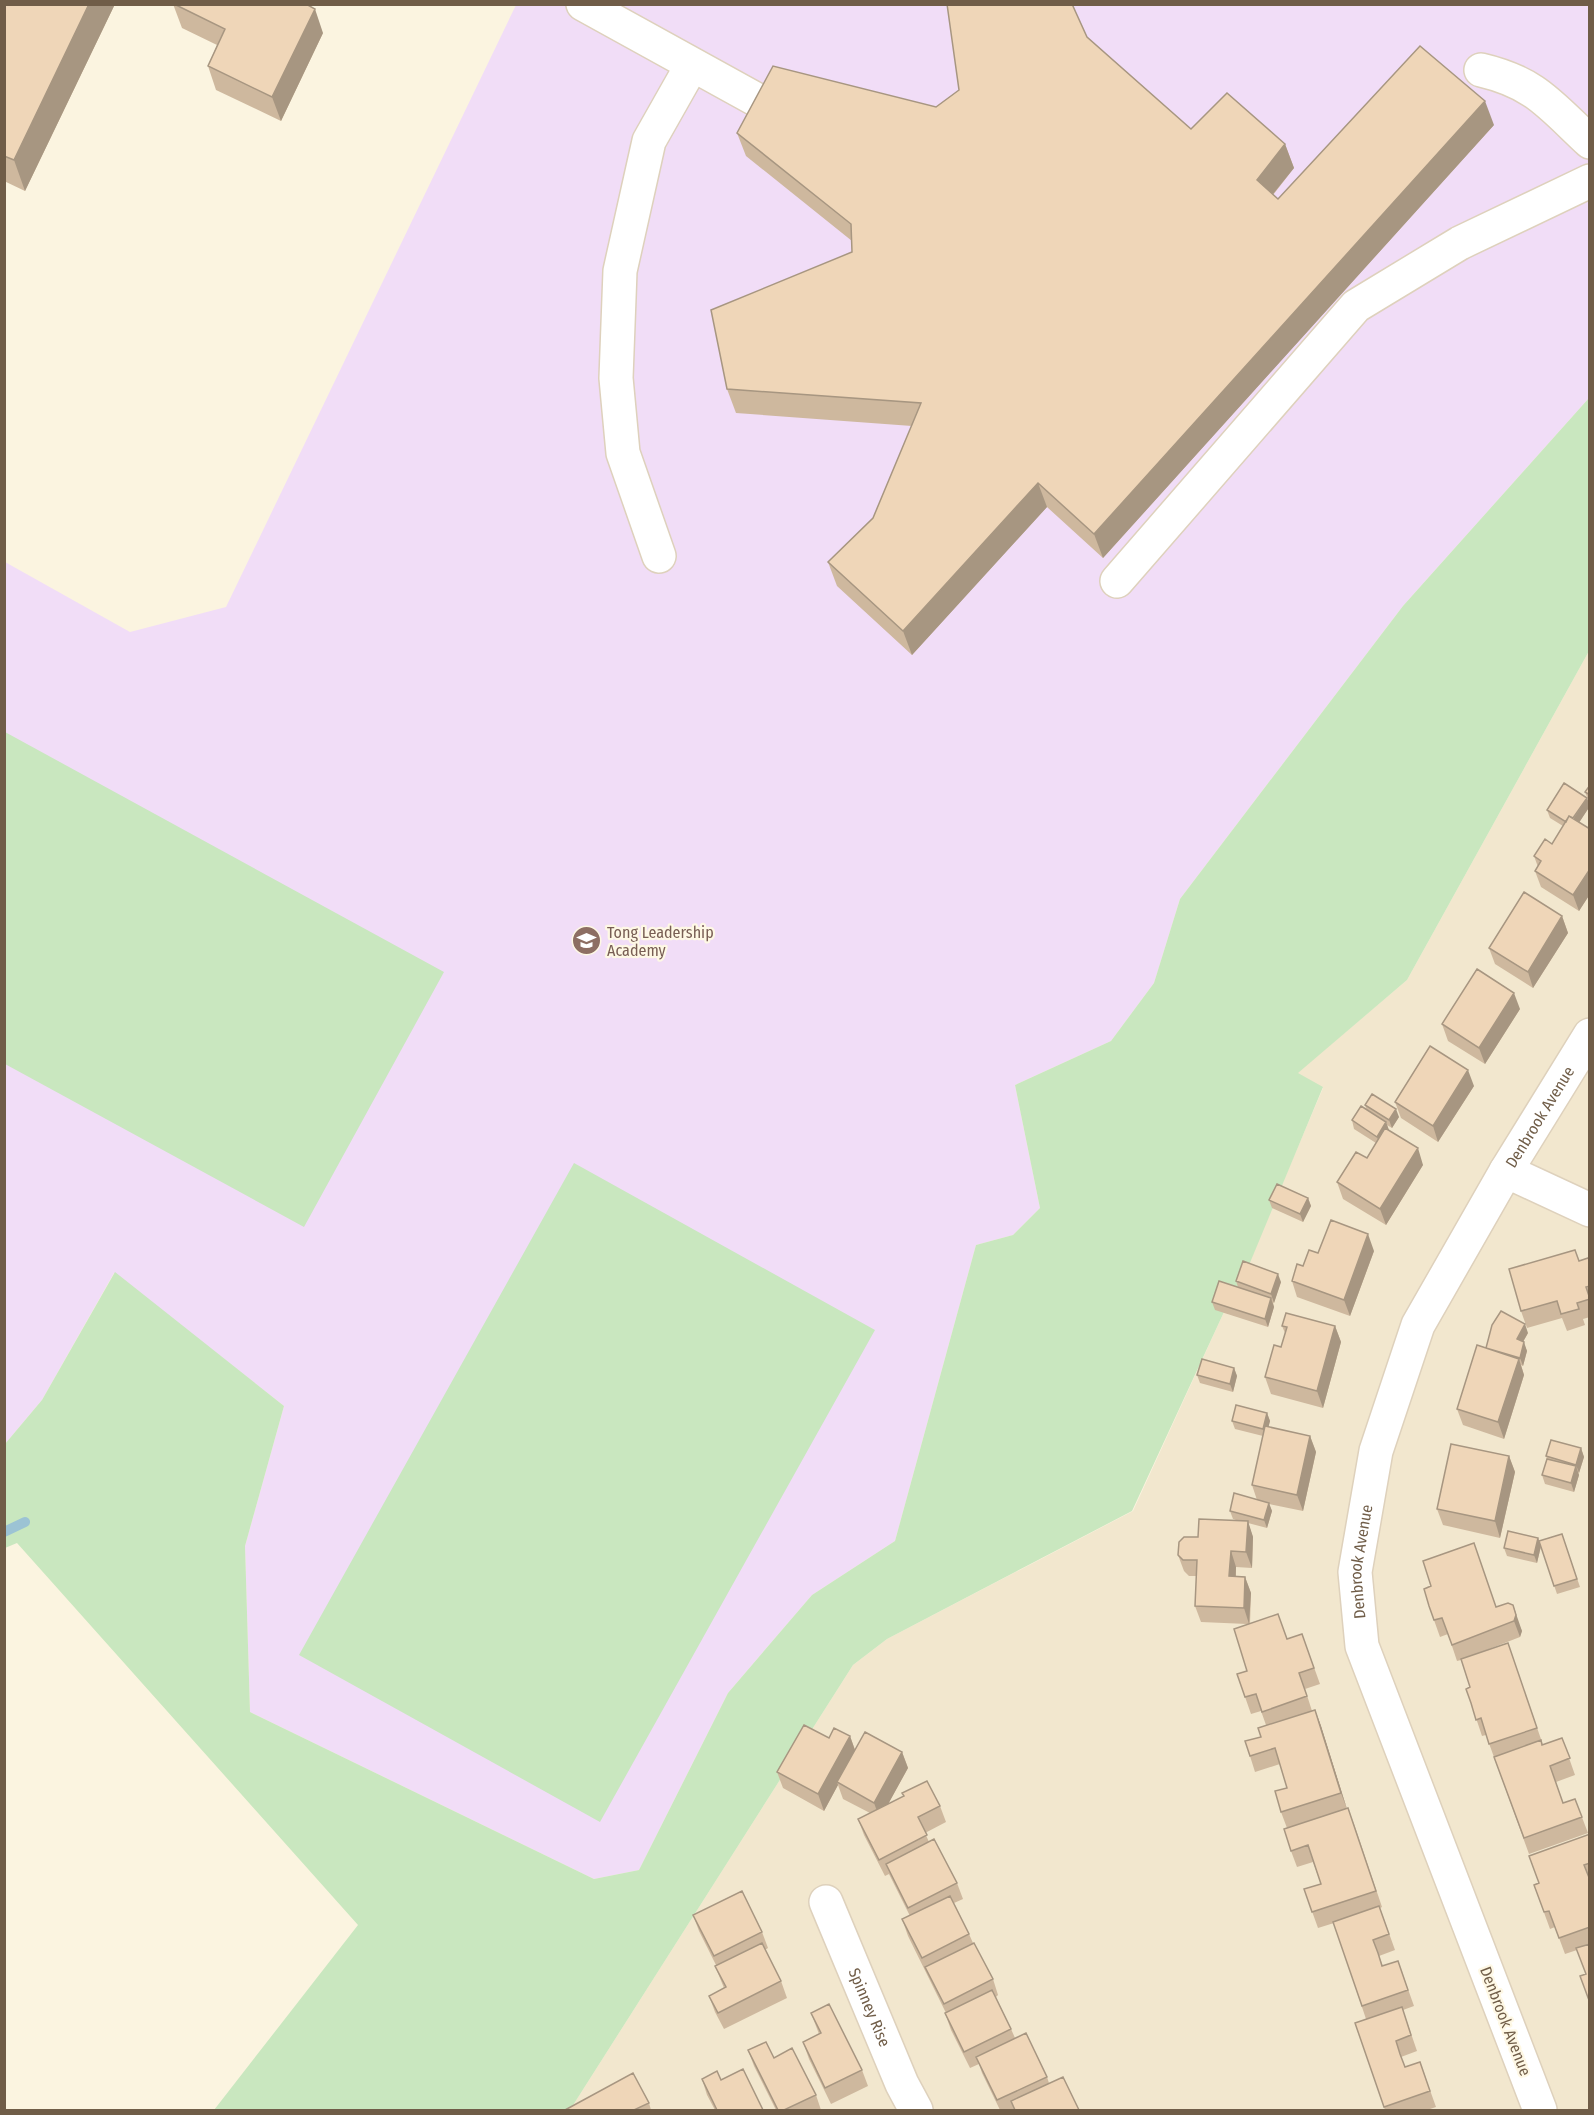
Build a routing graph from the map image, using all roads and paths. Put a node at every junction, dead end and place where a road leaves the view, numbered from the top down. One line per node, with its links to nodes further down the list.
1 (583, 4): 2 (street)
2 (692, 65): 4 (street); 7 (street)
3 (1481, 70): 5 (street)
4 (757, 100)
5 (1590, 142)
6 (1590, 181): 8 (street)
7 (659, 556)
8 (1117, 581)
9 (1590, 1035): 10 (street, Denbrook Avenue)
10 (1506, 1171): 11 (street); 14 (street, Denbrook Avenue)
11 (1590, 1210)
12 (826, 1902): 13 (street, Spinney Rise)
13 (916, 2110)
14 (1540, 2110)

